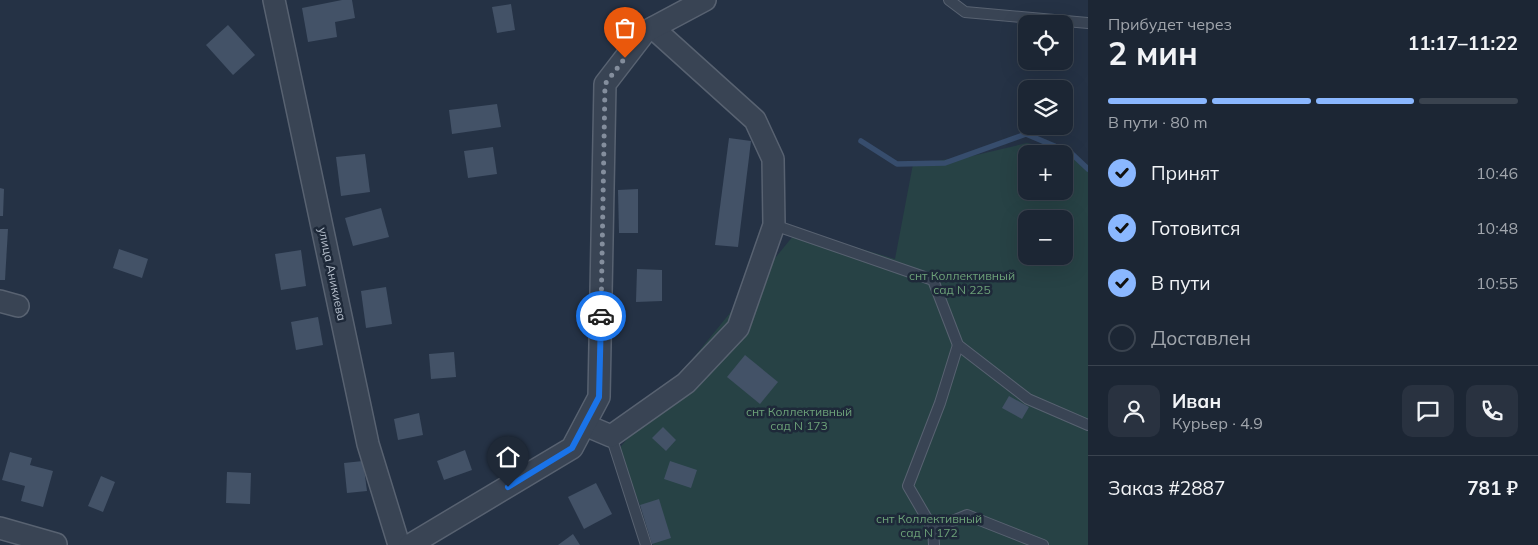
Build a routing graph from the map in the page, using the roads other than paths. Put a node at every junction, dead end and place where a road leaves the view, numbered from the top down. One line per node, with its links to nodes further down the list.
1 (274, 0): 14 (street, улица Аникиева)
2 (705, 0): 5 (street)
3 (949, 0): 4 (lane)
4 (1088, 23)
5 (653, 28): 6 (street); 8 (street)
6 (774, 225): 7 (lane); 10 (street)
7 (958, 345): 9 (lane); 12 (lane)
8 (585, 425): 10 (street); 14 (street)
9 (1088, 425)
10 (610, 436): 15 (lane)
11 (0, 528): 13 (street)
12 (933, 529): 16 (lane); 17 (lane)
13 (56, 544)
14 (409, 545)
15 (646, 545)
16 (934, 545)
17 (1042, 545)

